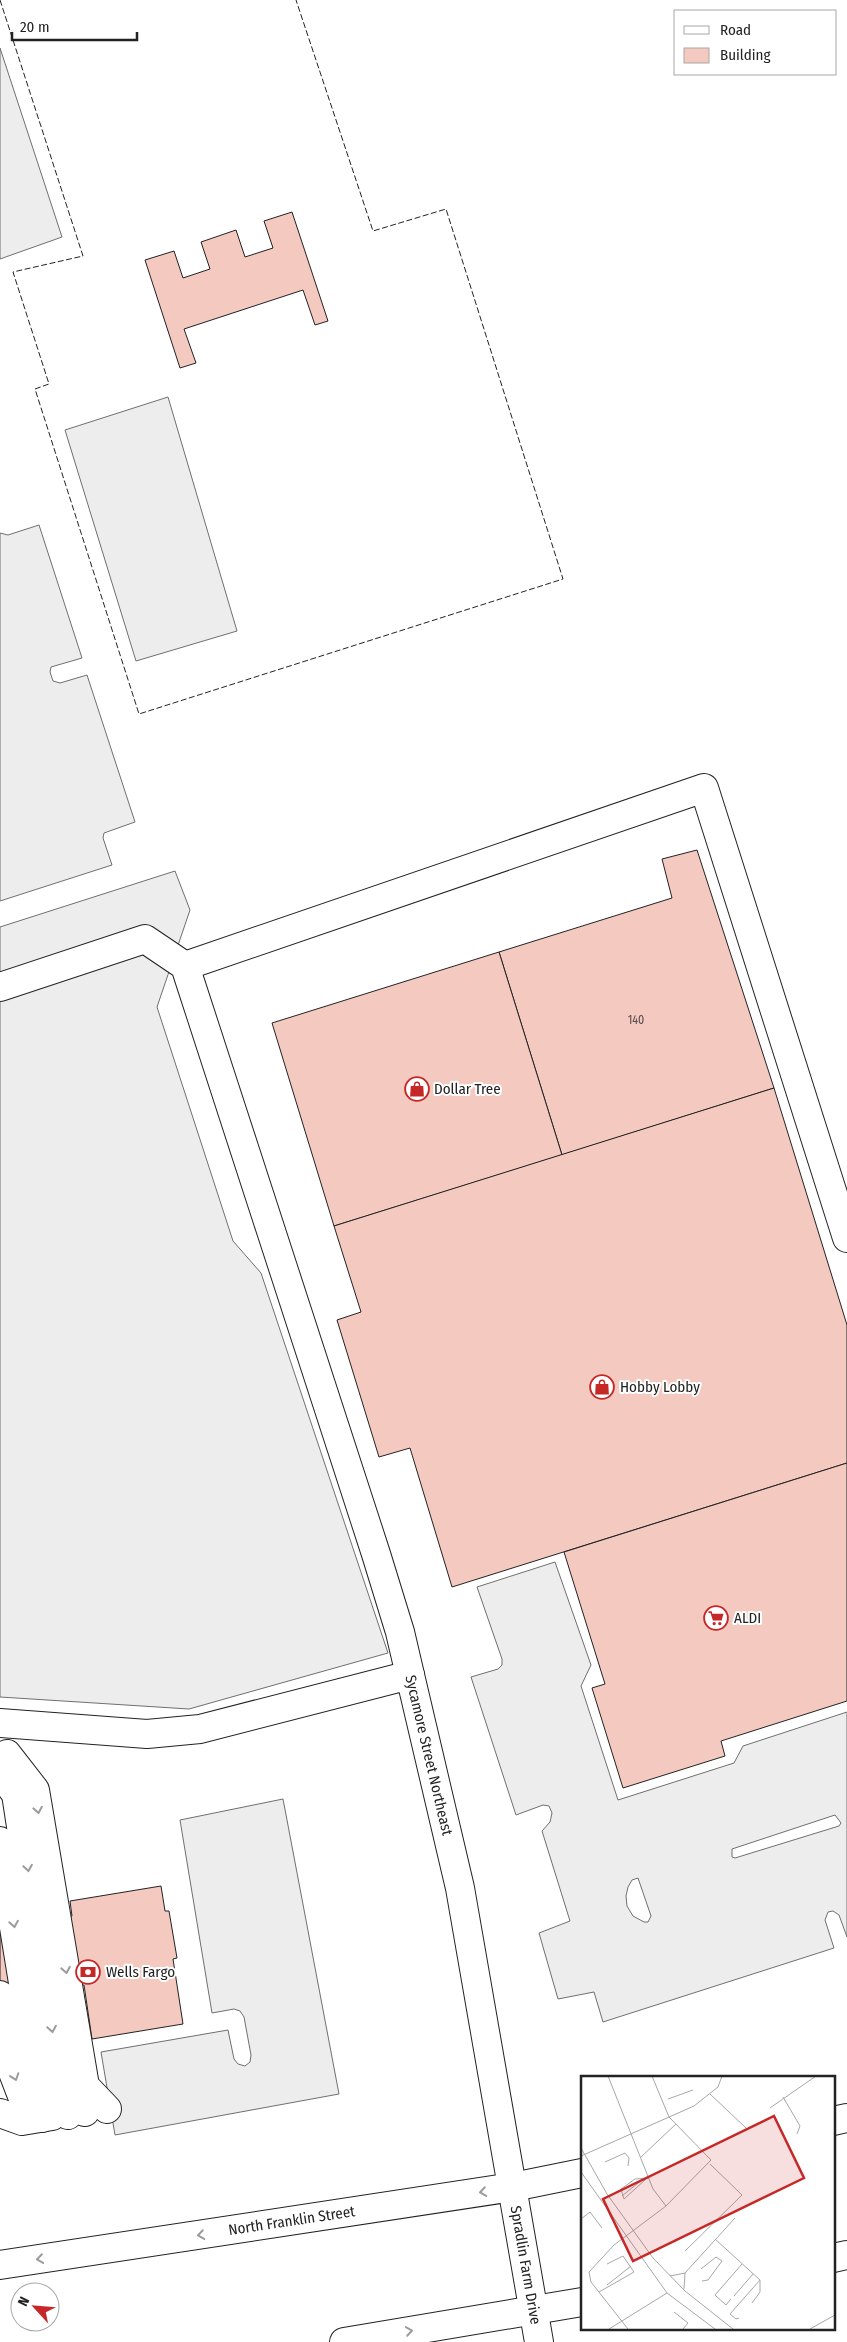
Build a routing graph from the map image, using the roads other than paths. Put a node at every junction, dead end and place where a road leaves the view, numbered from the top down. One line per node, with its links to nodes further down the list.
1 (185, 966): 2 (main road); 3 (main road); 4 (main road)
2 (0, 988)
3 (847, 1238)
4 (410, 1676): 5 (main road, Sycamore Street Northeast); 14 (main road, Sycamore Street Northeast)
5 (4, 1723): 6 (main road)
6 (2, 1764): 10 (main road, one-way to 10)
7 (0, 1841): 10 (main road, one-way to 10)
8 (0, 1995): 10 (main road, one-way to 10)
9 (0, 2113): 10 (main road)
10 (75, 2113)
11 (847, 2118): 12 (main road)
12 (834, 2121)
13 (581, 2173): 14 (main road, North Franklin Street)
14 (513, 2187): 17 (main road, North Franklin Street, one-way to 17); 19 (main road, Spradlin Farm Drive)
15 (847, 2255): 16 (main road)
16 (834, 2258)
17 (0, 2265)
18 (581, 2302): 19 (main road)
19 (534, 2310): 20 (main road, one-way to 19); 21 (main road, Spradlin Farm Drive)
20 (344, 2342)
21 (539, 2342)

